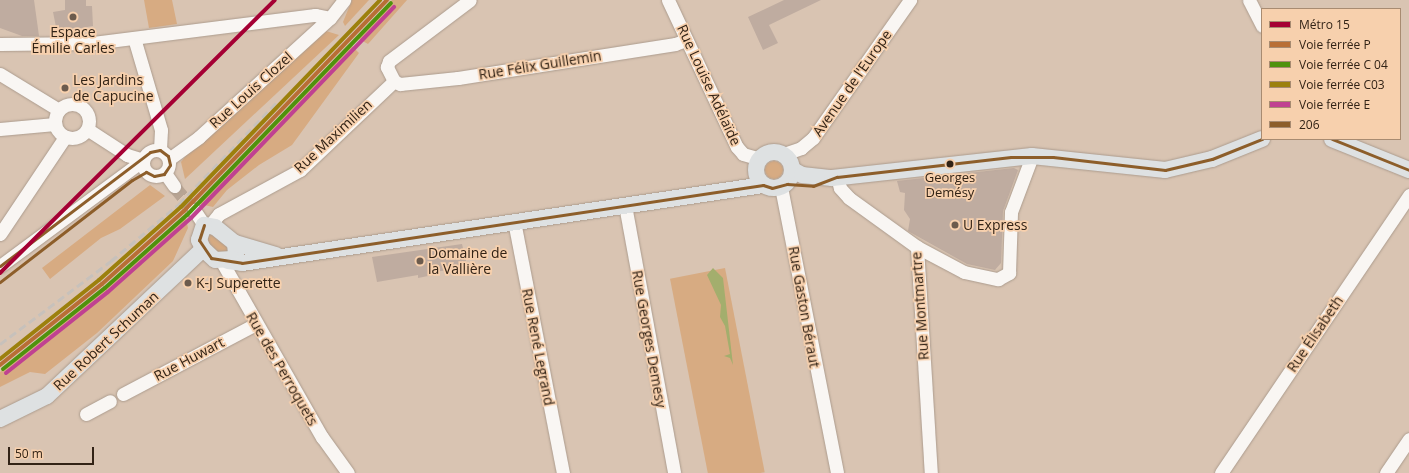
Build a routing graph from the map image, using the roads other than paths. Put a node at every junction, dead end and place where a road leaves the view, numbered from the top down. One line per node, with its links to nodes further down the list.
1 (344, 0): 6 (street, Rue Louis Clozel)
2 (470, 0): 12 (street)
3 (668, 0): 9 (street, Rue Louise Adélaïde)
4 (910, 0): 20 (street, Avenue de l'Europe)
5 (1249, 0): 7 (street)
6 (330, 18): 8 (street); 21 (street, Rue Louis Clozel)
7 (1261, 24)
8 (134, 38): 10 (street); 21 (street)
9 (686, 40): 12 (street, Rue Félix Guillemin); 24 (street, Rue Louise Adélaïde)
10 (0, 44)
11 (0, 74): 13 (street)
12 (394, 81): 36 (street, Rue Maximilien)
13 (59, 110): 14 (street); 16 (street)
14 (55, 124): 15 (street); 17 (street)
15 (0, 129)
16 (87, 129): 17 (street); 23 (street)
17 (65, 137): 37 (street)
18 (1261, 139): 22 (main road)
19 (1334, 140): 25 (main road)
20 (784, 154): 24 (main road); 28 (main road)
21 (165, 155): 23 (street); 26 (street)
22 (1032, 156): 27 (main road); 39 (street)
23 (143, 160): 26 (street); 43 (street)
24 (758, 163): 29 (main road); 31 (main road)
25 (1409, 170)
26 (165, 173): 30 (street)
27 (834, 177): 28 (main road); 39 (street, Rue Montmartre)
28 (787, 180): 29 (main road); 53 (street, Rue Gaston Béraut)
29 (763, 185): 31 (main road)
30 (174, 186)
31 (729, 190): 33 (main road)
32 (1409, 195): 55 (street, Rue Élisabeth)
33 (625, 206): 35 (main road); 52 (street, Rue Georges Demesy)
34 (194, 210): 36 (street)
35 (514, 221): 41 (main road); 51 (street, Rue René Legrand)
36 (207, 225): 38 (main road); 40 (main road)
37 (0, 234)
38 (235, 243): 41 (main road); 42 (main road)
39 (917, 247): 54 (street, Rue Montmartre)
40 (203, 249): 42 (main road); 48 (main road, Rue Robert Schuman)
41 (284, 256): 42 (main road)
42 (225, 262): 44 (street, Rue des Perroquets)
43 (0, 266)
44 (256, 324): 45 (street, Rue Huwart); 50 (street, Rue des Perroquets)
45 (123, 394)
46 (110, 401): 47 (street)
47 (86, 414)
48 (0, 419)
49 (1409, 440): 56 (street)
50 (348, 473)
51 (563, 473)
52 (674, 473)
53 (837, 473)
54 (931, 473)
55 (1221, 473)
56 (1386, 473)

